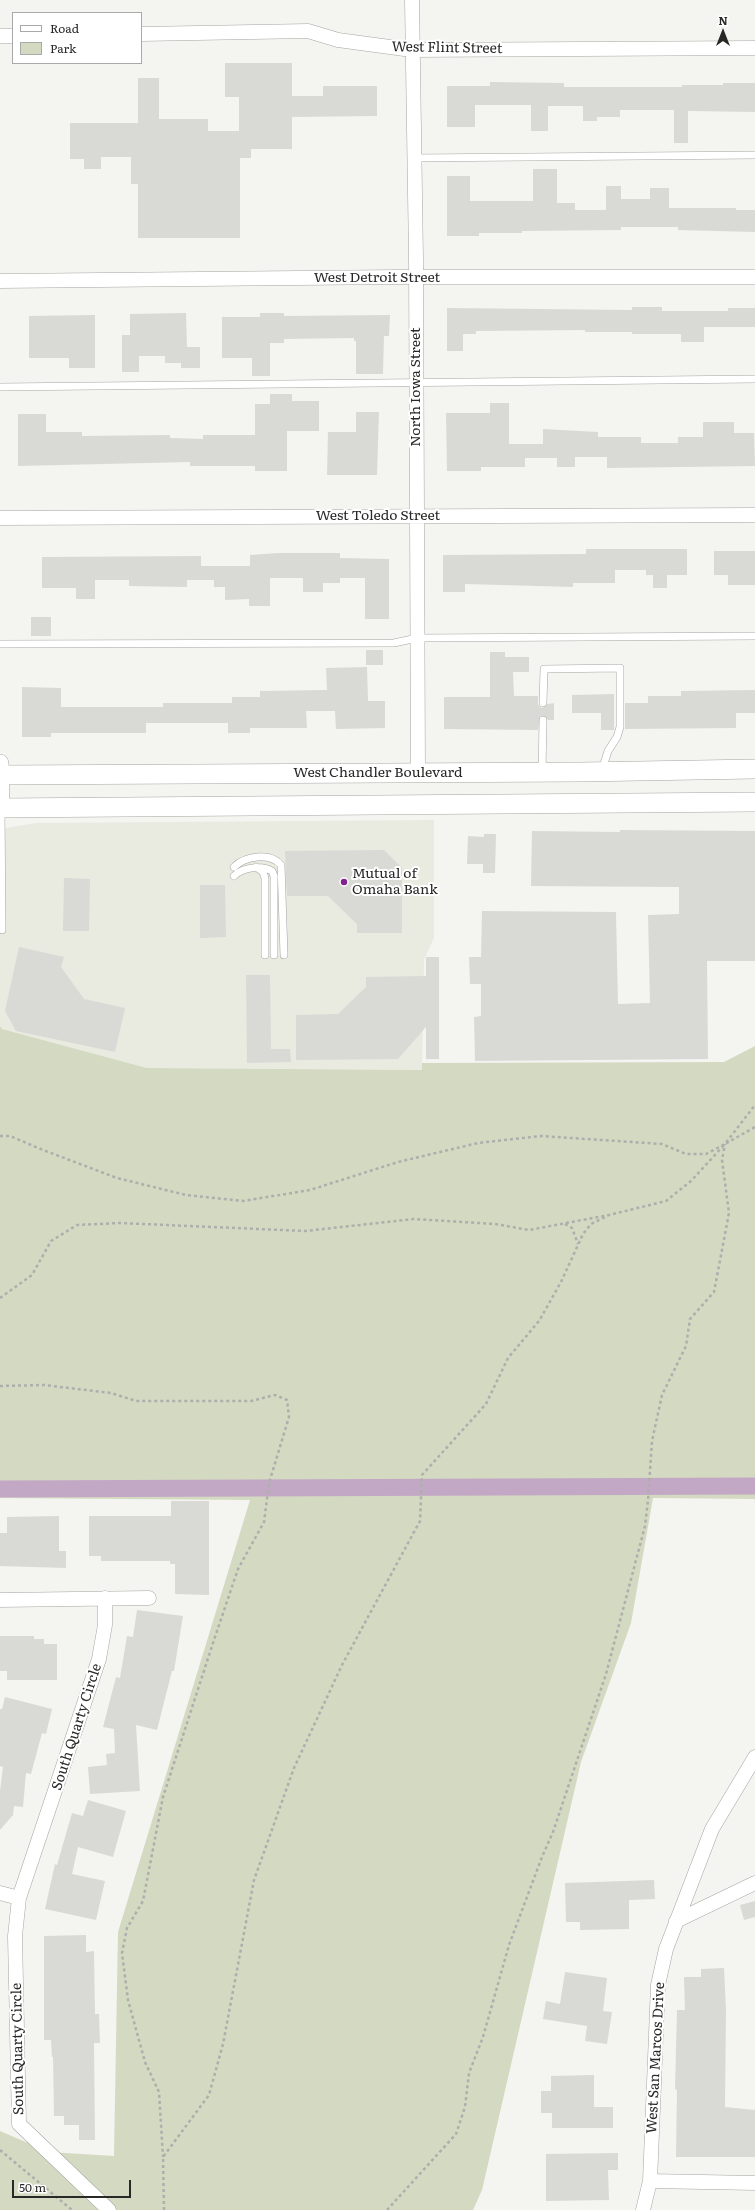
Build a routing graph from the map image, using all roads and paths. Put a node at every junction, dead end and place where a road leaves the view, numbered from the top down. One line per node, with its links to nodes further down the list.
1 (412, 0): 6 (street, North Iowa Street)
2 (142, 34): 6 (street, West Flint Street)
3 (0, 36): 4 (street)
4 (12, 36)
5 (755, 48): 6 (street, West Flint Street)
6 (412, 50): 8 (street, North Iowa Street)
7 (755, 155): 8 (lane)
8 (414, 158): 9 (street, North Iowa Street)
9 (416, 277): 10 (street, West Detroit Street); 11 (street, West Detroit Street); 13 (street, North Iowa Street)
10 (755, 277)
11 (0, 281)
12 (755, 379): 13 (lane)
13 (416, 382): 14 (lane); 16 (street, North Iowa Street)
14 (0, 386)
15 (755, 514): 16 (street, West Toledo Street)
16 (416, 516): 17 (street, West Toledo Street); 19 (street, North Iowa Street)
17 (0, 518)
18 (755, 636): 19 (lane)
19 (417, 638): 20 (lane); 26 (street, North Iowa Street)
20 (0, 644)
21 (543, 704): 25 (lane)
22 (543, 720): 27 (lane)
23 (0, 763): 28 (street)
24 (755, 769): 25 (main road, West Chandler Boulevard)
25 (601, 772): 27 (main road, West Chandler Boulevard)
26 (418, 773): 27 (main road, West Chandler Boulevard); 28 (main road, West Chandler Boulevard)
27 (542, 773)
28 (0, 775): 30 (street)
29 (755, 802): 30 (main road)
30 (1, 808): 34 (lane)
31 (234, 867): 37 (lane)
32 (256, 867): 33 (lane); 35 (lane); 36 (lane)
33 (234, 876)
34 (2, 930)
35 (265, 955)
36 (274, 955)
37 (284, 955)
38 (755, 1105): 41 (path)
39 (755, 1127): 41 (path)
40 (0, 1136): 41 (path)
41 (725, 1144): 42 (path); 62 (path)
42 (609, 1215): 43 (path); 44 (path)
43 (565, 1223): 44 (path); 45 (path)
44 (578, 1244): 56 (path)
45 (0, 1298)
46 (0, 1386): 56 (path)
47 (105, 1598): 48 (street); 49 (street); 53 (street, South Quarty Circle)
48 (149, 1598)
49 (0, 1600)
50 (755, 1757): 54 (street, West San Marcos Drive)
51 (755, 1883): 54 (street)
52 (0, 1893): 53 (street)
53 (19, 1898): 60 (street, South Quarty Circle)
54 (676, 1921): 57 (street, West San Marcos Drive)
55 (0, 2150): 59 (path)
56 (163, 2157): 61 (path)
57 (650, 2181): 58 (street); 63 (street, West San Marcos Drive)
58 (755, 2183)
59 (72, 2210)
60 (109, 2210)
61 (164, 2210)
62 (387, 2210)
63 (643, 2210)

